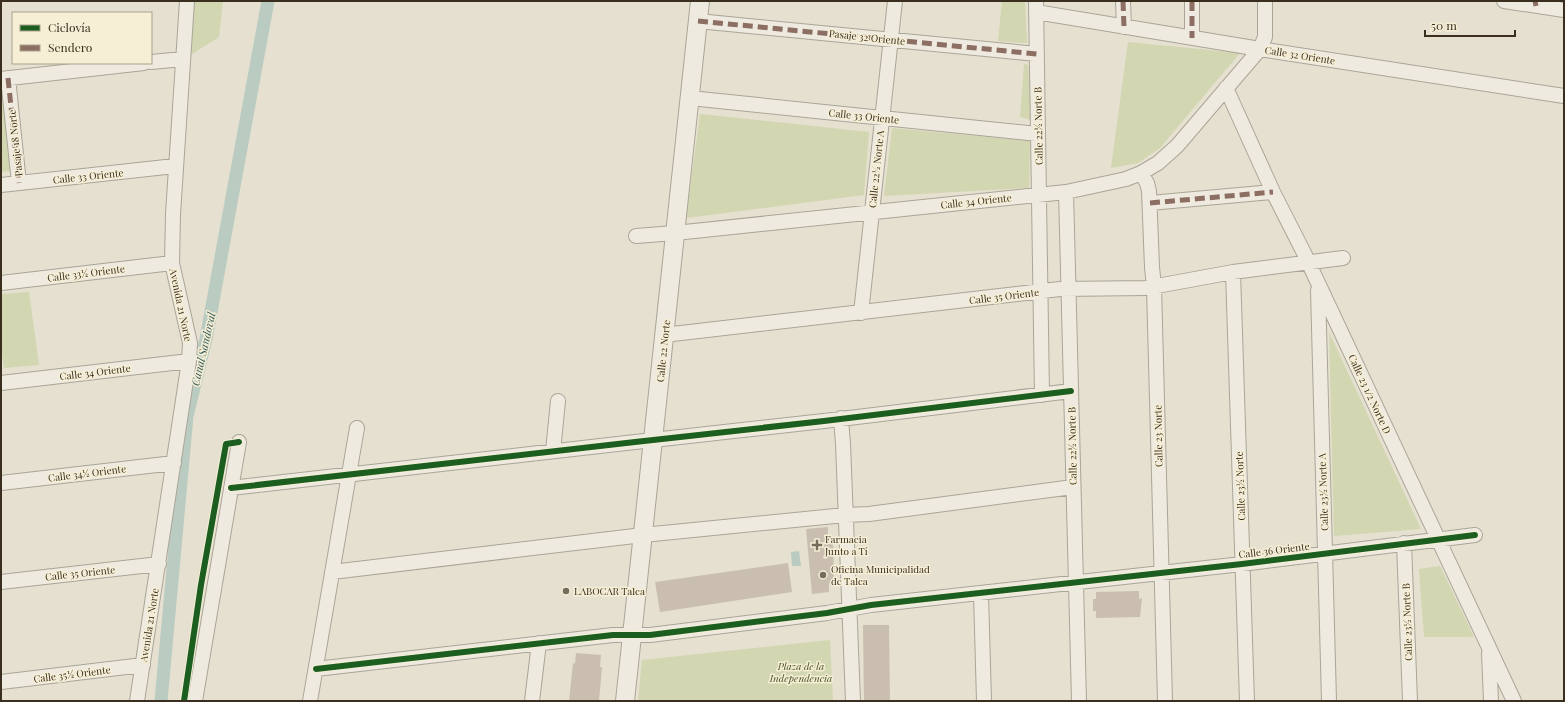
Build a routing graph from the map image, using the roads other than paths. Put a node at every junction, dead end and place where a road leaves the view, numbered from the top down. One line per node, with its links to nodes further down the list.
1 (187, 1): 17 (street, Avenida 21 Norte)
2 (700, 1): 11 (street, Calle 22 Norte)
3 (895, 1): 14 (street, Calle 22½ Norte A)
4 (1124, 1): 12 (street)
5 (1192, 1): 13 (street)
6 (1265, 1): 15 (street)
7 (1504, 1): 8 (street)
8 (1536, 3): 10 (street)
9 (1036, 7): 12 (street, Calle 32 Oriente); 16 (street, Calle 22½ Norte B)
10 (1564, 10)
11 (698, 21): 14 (street, Pasaje 32 Oriente); 23 (street, Calle 22 Norte)
12 (1124, 27): 13 (street, Calle 32 Oriente)
13 (1192, 38): 15 (street, Calle 32 Oriente)
14 (890, 40): 16 (street, Pasaje 32 Oriente); 24 (street, Calle 22½ Norte A)
15 (1260, 49): 21 (street, Calle 34 Oriente); 22 (street, Calle 32 Oriente)
16 (1037, 54): 25 (street, Calle 22½ Norte B)
17 (183, 59): 18 (street); 26 (street, Avenida 21 Norte)
18 (152, 62)
19 (135, 64): 20 (street)
20 (5, 78): 28 (street, Pasaje 18 Norte)
21 (1226, 88): 27 (street, Calle 34 Oriente); 31 (street, Calle 23 1/2 Norte D)
22 (1564, 96)
23 (690, 98): 24 (street, Calle 33 Oriente); 35 (street, Calle 22 Norte)
24 (882, 118): 25 (street, Calle 33 Oriente); 34 (street, Calle 22½ Norte A)
25 (1038, 134): 32 (street, Calle 22½ Norte B)
26 (175, 166): 28 (street, Calle 33 Oriente); 39 (street, Avenida 21 Norte)
27 (1141, 173): 30 (street, Calle 34 Oriente); 33 (street, Calle 23 Norte)
28 (19, 183): 29 (street, Calle 33 Oriente)
29 (1, 185)
30 (1066, 192): 32 (street, Calle 34 Oriente); 44 (street, Calle 22½ Norte B)
31 (1273, 192): 33 (street); 38 (street, Calle 23 1/2 Norte D)
32 (1039, 194): 34 (street, Calle 34 Oriente); 45 (street, Calle 22½ Norte B)
33 (1150, 203): 43 (street, Calle 23 Norte)
34 (871, 213): 35 (street, Calle 34 Oriente); 46 (street, Calle 22½ Norte A)
35 (675, 233): 36 (street, Calle 34 Oriente); 47 (street, Calle 22 Norte)
36 (636, 236)
37 (1343, 258): 38 (street, Calle 35 Oriente)
38 (1308, 262): 40 (street, Calle 35 Oriente); 42 (street, Calle 23 1/2 Norte D)
39 (172, 263): 41 (street, Calle 33½ Oriente); 48 (street, Avenida 21 Norte)
40 (1233, 272): 43 (street, Calle 35 Oriente); 70 (street, Calle 23½ Norte)
41 (1, 283)
42 (1318, 283): 66 (street, Calle 23 1/2 Norte D); 68 (street, Calle 23½ Norte A)
43 (1154, 287): 44 (street, Calle 35 Oriente); 72 (street, Calle 23 Norte)
44 (1069, 290): 45 (street, Calle 35 Oriente); 50 (street, Calle 22½ Norte B)
45 (1041, 292): 46 (street, Calle 35 Oriente); 51 (street, Calle 22½ Norte B)
46 (861, 313): 47 (street, Calle 35 Oriente)
47 (664, 335): 55 (street, Calle 22 Norte)
48 (189, 361): 49 (street, Calle 34 Oriente); 58 (street, Avenida 21 Norte)
49 (1, 383)
50 (1071, 391): 51 (street); 61 (street, Calle 22½ Norte B)
51 (1042, 395): 53 (street)
52 (558, 401): 57 (street)
53 (841, 418): 55 (street); 63 (street)
54 (357, 428): 59 (street)
55 (653, 440): 57 (street); 64 (street, Calle 22 Norte)
56 (239, 442): 62 (street)
57 (553, 451): 59 (street)
58 (174, 463): 60 (street, Calle 34½ Oriente); 69 (street, Avenida 21 Norte)
59 (349, 474): 62 (street); 71 (street)
60 (1, 483)
61 (1073, 487): 63 (street); 74 (street, Calle 22½ Norte B)
62 (231, 488): 84 (street)
63 (846, 515): 64 (street); 76 (street)
64 (643, 535): 71 (street); 77 (street, Calle 22 Norte)
65 (1475, 535): 66 (street, Calle 36 Oriente)
66 (1438, 539): 67 (street, Calle 36 Oriente); 79 (street, Calle 23 1/2 Norte D)
67 (1404, 543): 68 (street, Calle 36 Oriente); 94 (street, Calle 23½ Norte B)
68 (1325, 554): 70 (street, Calle 36 Oriente); 93 (street, Calle 23½ Norte A)
69 (159, 564): 73 (street, Calle 35 Oriente); 80 (street, Avenida 21 Norte)
70 (1242, 564): 72 (street, Calle 36 Oriente); 92 (street, Calle 23½ Norte)
71 (332, 572): 81 (street)
72 (1161, 574): 74 (street, Calle 36 Oriente); 91 (street, Calle 23 Norte)
73 (1, 582)
74 (1076, 584): 75 (street, Calle 36 Oriente); 90 (street, Calle 22½ Norte B)
75 (981, 594): 76 (street, Calle 36 Oriente); 89 (street)
76 (849, 609): 77 (street, Calle 36 Oriente); 88 (street)
77 (632, 635): 78 (street, Calle 36 Oriente); 87 (street, Calle 22 Norte)
78 (539, 643): 81 (street, Calle 36 Oriente); 86 (street)
79 (1488, 647): 95 (street); 96 (street, Calle 23 1/2 Norte D)
80 (143, 665): 82 (street, Calle 35½ Oriente); 83 (street, Avenida 21 Norte)
81 (316, 669): 85 (street)
82 (1, 682)
83 (137, 701)
84 (195, 701)
85 (310, 701)
86 (532, 701)
87 (625, 701)
88 (853, 701)
89 (984, 701)
90 (1079, 701)
91 (1165, 701)
92 (1247, 701)
93 (1329, 701)
94 (1410, 701)
95 (1491, 701)
96 (1514, 701)

